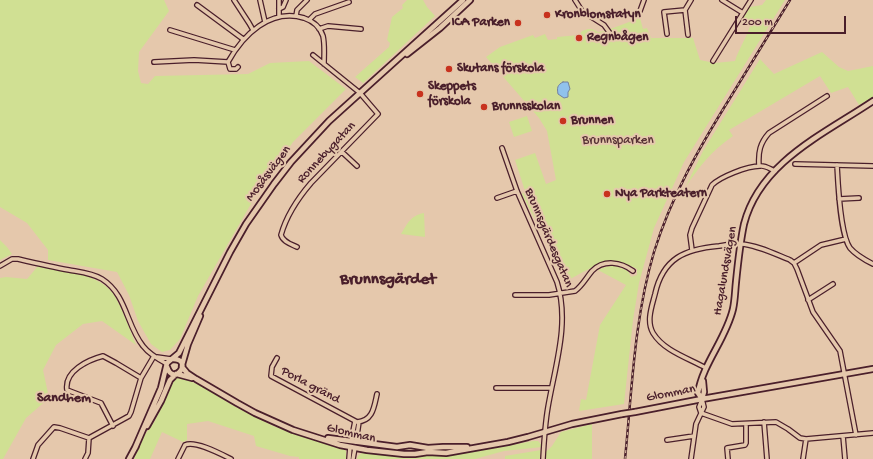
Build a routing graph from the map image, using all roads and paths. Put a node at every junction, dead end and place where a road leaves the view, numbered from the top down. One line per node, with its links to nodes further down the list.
1 (234, 0): 26 (street)
2 (260, 0): 22 (street)
3 (279, 0): 15 (street)
4 (286, 0): 15 (street)
5 (307, 0): 20 (street)
6 (463, 0): 37 (street, Mosåsvägen)
7 (470, 0): 37 (street, Mosåsvägen)
8 (575, 0): 29 (street)
9 (644, 0): 17 (street)
10 (691, 0): 16 (street)
11 (722, 0): 18 (street)
12 (751, 0): 18 (street)
13 (349, 2): 21 (street)
14 (197, 5): 30 (street)
15 (279, 9): 19 (street)
16 (685, 10): 27 (street); 28 (street)
17 (640, 11)
18 (743, 13): 35 (street)
19 (279, 16): 20 (street); 22 (street)
20 (296, 16): 21 (street)
21 (309, 20): 23 (street)
22 (265, 22): 26 (street)
23 (319, 29): 24 (street); 36 (street)
24 (361, 29)
25 (170, 30): 31 (street)
26 (253, 30): 30 (street)
27 (667, 34)
28 (688, 35)
29 (612, 36)
30 (244, 39): 31 (street)
31 (235, 50): 34 (street)
32 (313, 55): 36 (street)
33 (154, 62): 34 (street)
34 (228, 62): 38 (street)
35 (713, 62)
36 (324, 64): 39 (street)
37 (393, 64): 39 (street, Mosåsvägen)
38 (238, 67)
39 (360, 93): 43 (street, Ronnebygatan); 66 (street, Mosåsvägen)
40 (828, 96): 47 (street)
41 (873, 101): 49 (street, Hagalundsvägen)
42 (502, 148): 50 (street, Brunnsgärdesgatan)
43 (342, 152): 46 (street); 56 (street, Ronnebygatan)
44 (795, 164): 45 (street)
45 (837, 165): 48 (street); 53 (street)
46 (357, 166)
47 (759, 166): 49 (street); 57 (street)
48 (873, 166)
49 (775, 171): 55 (street, Hagalundsvägen)
50 (517, 191): 51 (street); 63 (street, Brunnsgärdesgatan)
51 (497, 198)
52 (859, 198): 53 (street)
53 (839, 199): 54 (street)
54 (846, 239): 58 (street); 59 (street)
55 (740, 243): 57 (street); 58 (street); 72 (street, Hagalundsvägen)
56 (298, 247)
57 (692, 250): 72 (street)
58 (794, 263): 65 (street)
59 (873, 264)
60 (0, 266): 67 (street)
61 (633, 271): 63 (street)
62 (833, 284): 65 (street)
63 (561, 293): 64 (street); 79 (street, Brunnsgärdesgatan)
64 (515, 295)
65 (808, 300): 74 (street)
66 (191, 332): 69 (street, Mosåsvägen); 71 (street, Mosåsvägen)
67 (154, 356): 69 (street); 70 (street); 76 (street)
68 (277, 358): 83 (street, Porla gränd)
69 (172, 359): 70 (street); 71 (street)
70 (167, 366): 75 (street); 98 (street)
71 (182, 366): 75 (street); 77 (street, Glomman)
72 (706, 368): 81 (street, Hagalundsvägen)
73 (873, 369): 74 (street, Glomman)
74 (845, 373): 81 (street, Glomman); 89 (street)
75 (176, 374): 77 (street, Glomman); 98 (street)
76 (141, 378): 86 (street); 86 (street)
77 (196, 379): 92 (street, Glomman)
78 (496, 388): 79 (street)
79 (551, 388): 87 (street, Brunnsgärdesgatan)
80 (377, 394): 83 (street)
81 (702, 398): 82 (street); 87 (street, Glomman, bridge)
82 (701, 413): 85 (street); 90 (street)
83 (357, 422): 96 (street)
84 (764, 422): 85 (street); 94 (street); 110 (street)
85 (746, 424): 109 (street)
86 (113, 426): 93 (street)
87 (544, 432): 97 (street, Glomman); 107 (street, Brunnsgärdesgatan)
88 (873, 433): 89 (street)
89 (856, 435): 91 (street)
90 (694, 436): 95 (street); 108 (street)
91 (843, 436): 94 (street); 112 (street)
92 (317, 437): 96 (street, Glomman); 99 (street, Glomman)
93 (88, 438): 100 (street); 101 (street)
94 (806, 439): 111 (street)
95 (667, 440)
96 (354, 442): 97 (street, Glomman); 99 (street)
97 (475, 447): 99 (street, Glomman)
98 (135, 448): 102 (street)
99 (353, 448): 105 (street); 106 (street)
100 (33, 459)
101 (85, 459)
102 (129, 459)
103 (178, 459): 104 (street)
104 (231, 459)
105 (348, 459)
106 (353, 459)
107 (543, 459)
108 (691, 459)
109 (728, 459)
110 (767, 459)
111 (803, 459)
112 (845, 459)

